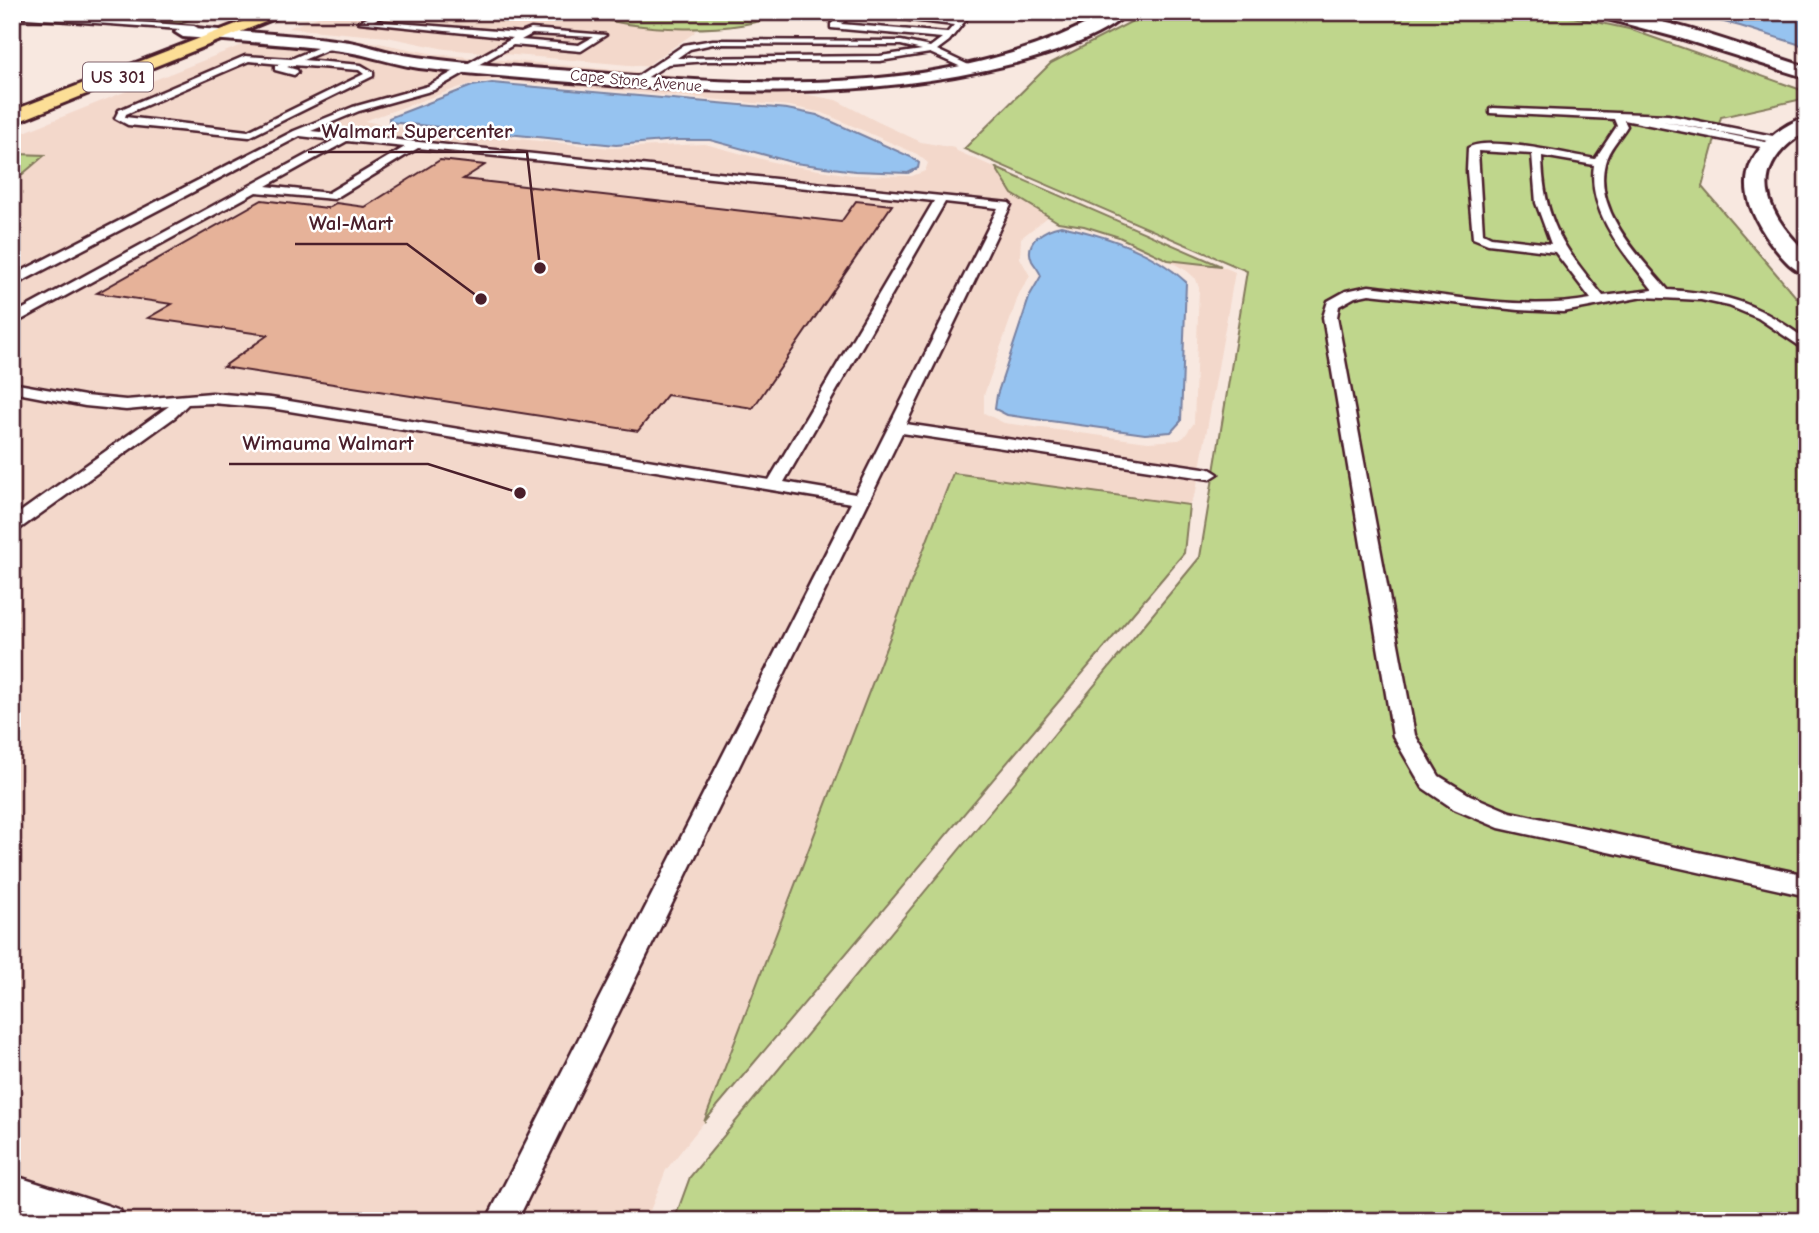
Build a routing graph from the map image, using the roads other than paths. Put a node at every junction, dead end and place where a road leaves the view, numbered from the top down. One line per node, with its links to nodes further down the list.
1 (282, 12): 12 (main road, US 301)
2 (386, 12): 13 (lane)
3 (968, 12): 11 (lane)
4 (1120, 12): 14 (street, Cape Stone Avenue)
5 (1598, 12): 22 (street)
6 (848, 13): 8 (lane); 16 (lane)
7 (12, 15): 12 (lane)
8 (860, 15)
9 (419, 16): 13 (lane)
10 (884, 17): 11 (lane)
11 (959, 23): 16 (lane)
12 (216, 25): 17 (main road, US 301); 19 (street, Cape Stone Avenue); 21 (street, Cape Stone Avenue); 35 (main road, US 301)
13 (401, 25): 15 (lane)
14 (1085, 30): 23 (street, Cape Stone Avenue); 27 (street, Cape Stone Avenue)
15 (523, 36): 18 (lane); 18 (lane)
16 (948, 36): 20 (lane)
17 (158, 41)
18 (511, 42): 21 (lane)
19 (331, 45): 25 (lane); 26 (street, Cape Stone Avenue)
20 (930, 50): 23 (lane); 24 (lane); 24 (lane)
21 (486, 56): 24 (street, Cape Stone Avenue); 26 (lane)
22 (1749, 57): 28 (street); 31 (street)
23 (948, 58): 24 (street, Cape Stone Avenue); 27 (lane)
24 (657, 66): 32 (lane)
25 (293, 67): 30 (lane); 30 (lane)
26 (470, 67): 32 (street, Cape Stone Avenue); 37 (lane)
27 (971, 68): 32 (street, Cape Stone Avenue)
28 (1807, 73)
29 (322, 74): 30 (lane)
30 (364, 77)
31 (1807, 79)
32 (634, 82)
33 (1493, 111): 34 (lane)
34 (1623, 117): 39 (lane); 42 (lane)
35 (12, 118)
36 (1807, 123): 39 (street)
37 (298, 133): 38 (lane); 47 (lane)
38 (345, 138): 40 (lane); 43 (lane)
39 (1775, 143): 46 (street)
40 (416, 145): 43 (lane); 44 (lane)
41 (1537, 154): 42 (lane); 45 (lane); 45 (lane)
42 (1599, 163): 48 (lane)
43 (253, 188): 50 (lane)
44 (942, 198): 54 (lane); 56 (lane)
45 (1559, 249): 49 (lane)
46 (1807, 267)
47 (12, 281)
48 (1662, 293): 49 (lane); 51 (lane)
49 (1600, 301): 59 (lane)
50 (12, 321)
51 (1807, 347)
52 (12, 387): 53 (lane)
53 (185, 399): 56 (lane); 58 (lane)
54 (897, 427): 55 (lane); 57 (lane)
55 (1210, 474)
56 (774, 485): 57 (lane)
57 (861, 500): 62 (lane)
58 (12, 526)
59 (1807, 886)
60 (12, 1190): 61 (lane)
61 (109, 1221)
62 (501, 1221)

